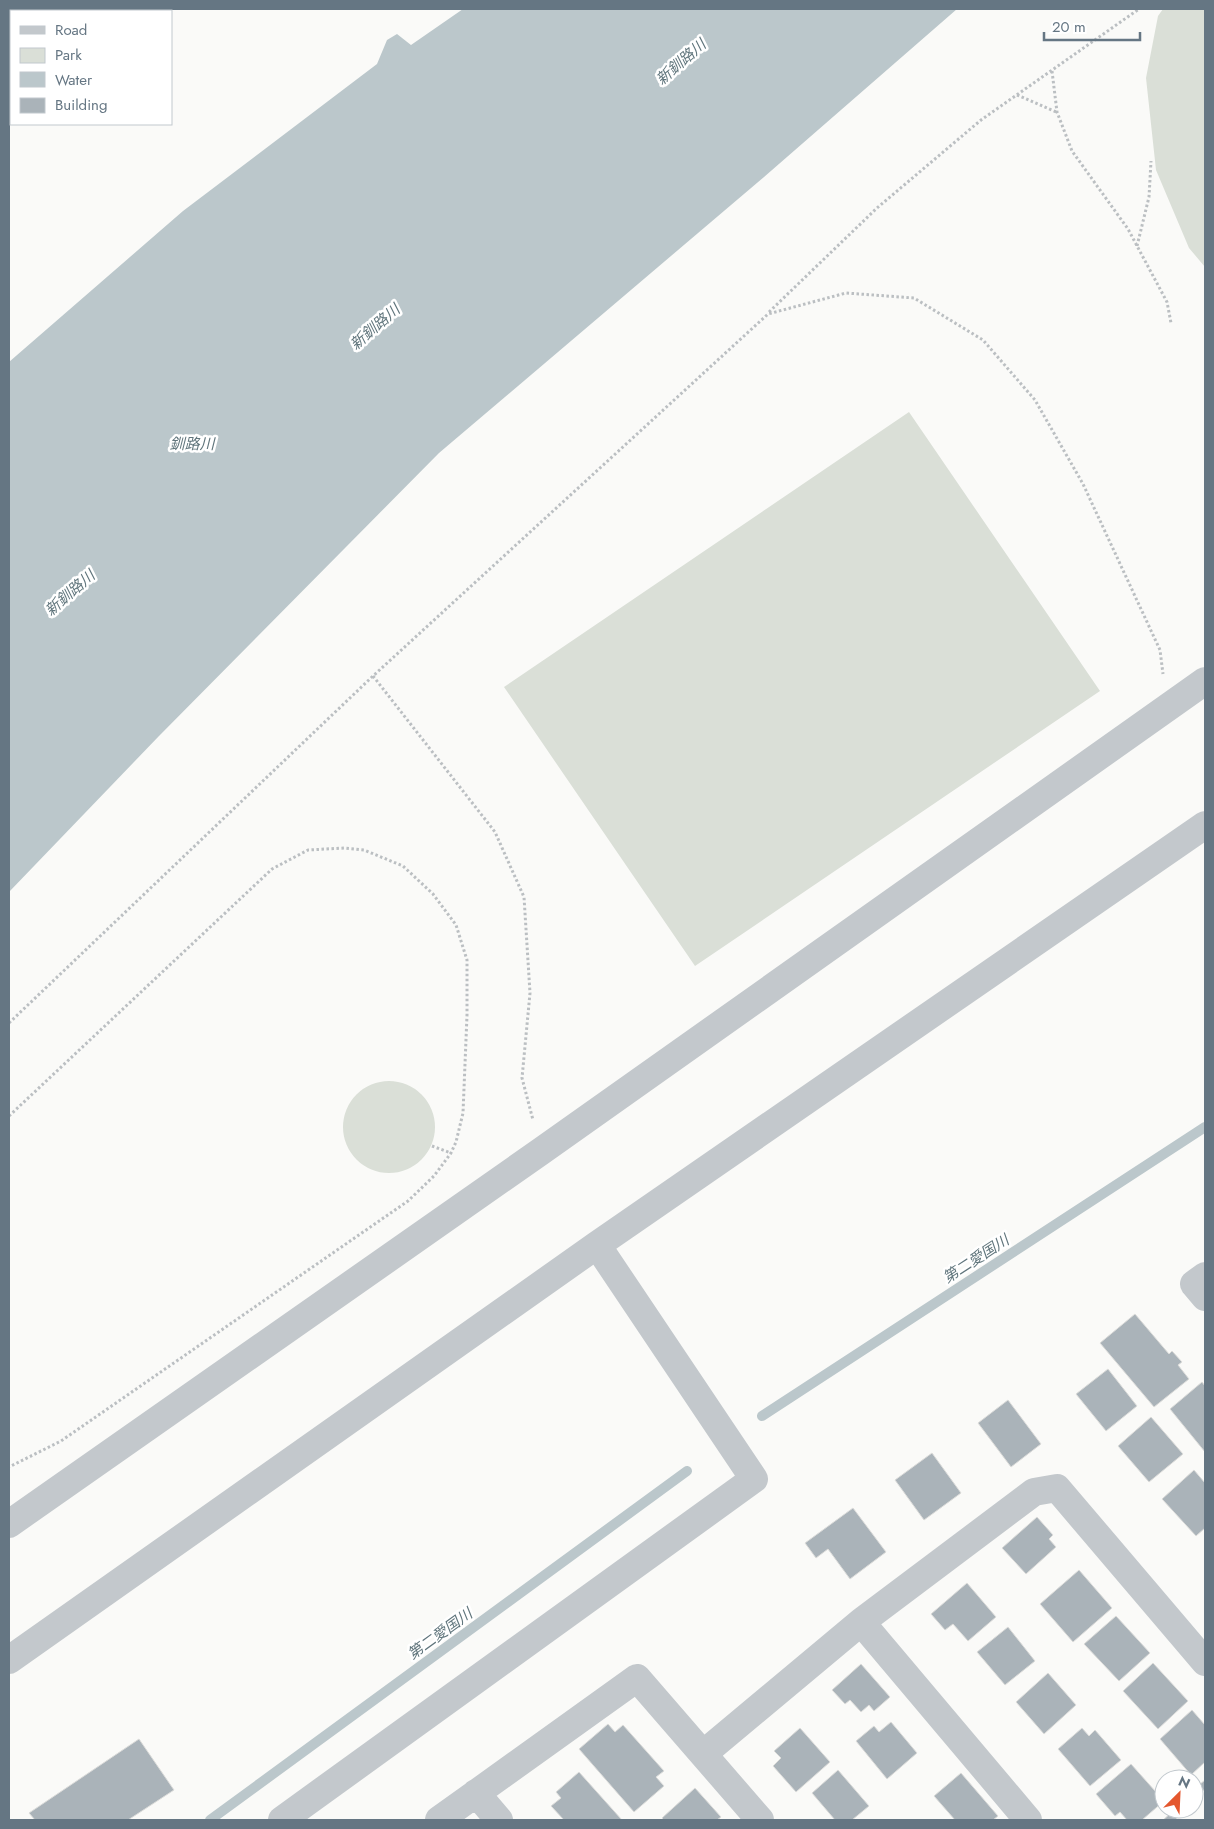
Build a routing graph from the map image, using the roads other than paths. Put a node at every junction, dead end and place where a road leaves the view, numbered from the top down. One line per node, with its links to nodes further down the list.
1 (1205, 681): 6 (street)
2 (1205, 826): 3 (street)
3 (597, 1245): 8 (street); 12 (street)
4 (1205, 1276): 5 (street)
5 (1205, 1298)
6 (9, 1524)
7 (861, 1622): 9 (street); 10 (street); 16 (street)
8 (9, 1660)
9 (1205, 1662)
10 (703, 1754): 11 (street); 15 (street)
11 (476, 1793): 13 (street); 14 (street)
12 (282, 1820)
13 (439, 1820)
14 (499, 1820)
15 (760, 1820)
16 (1028, 1820)

